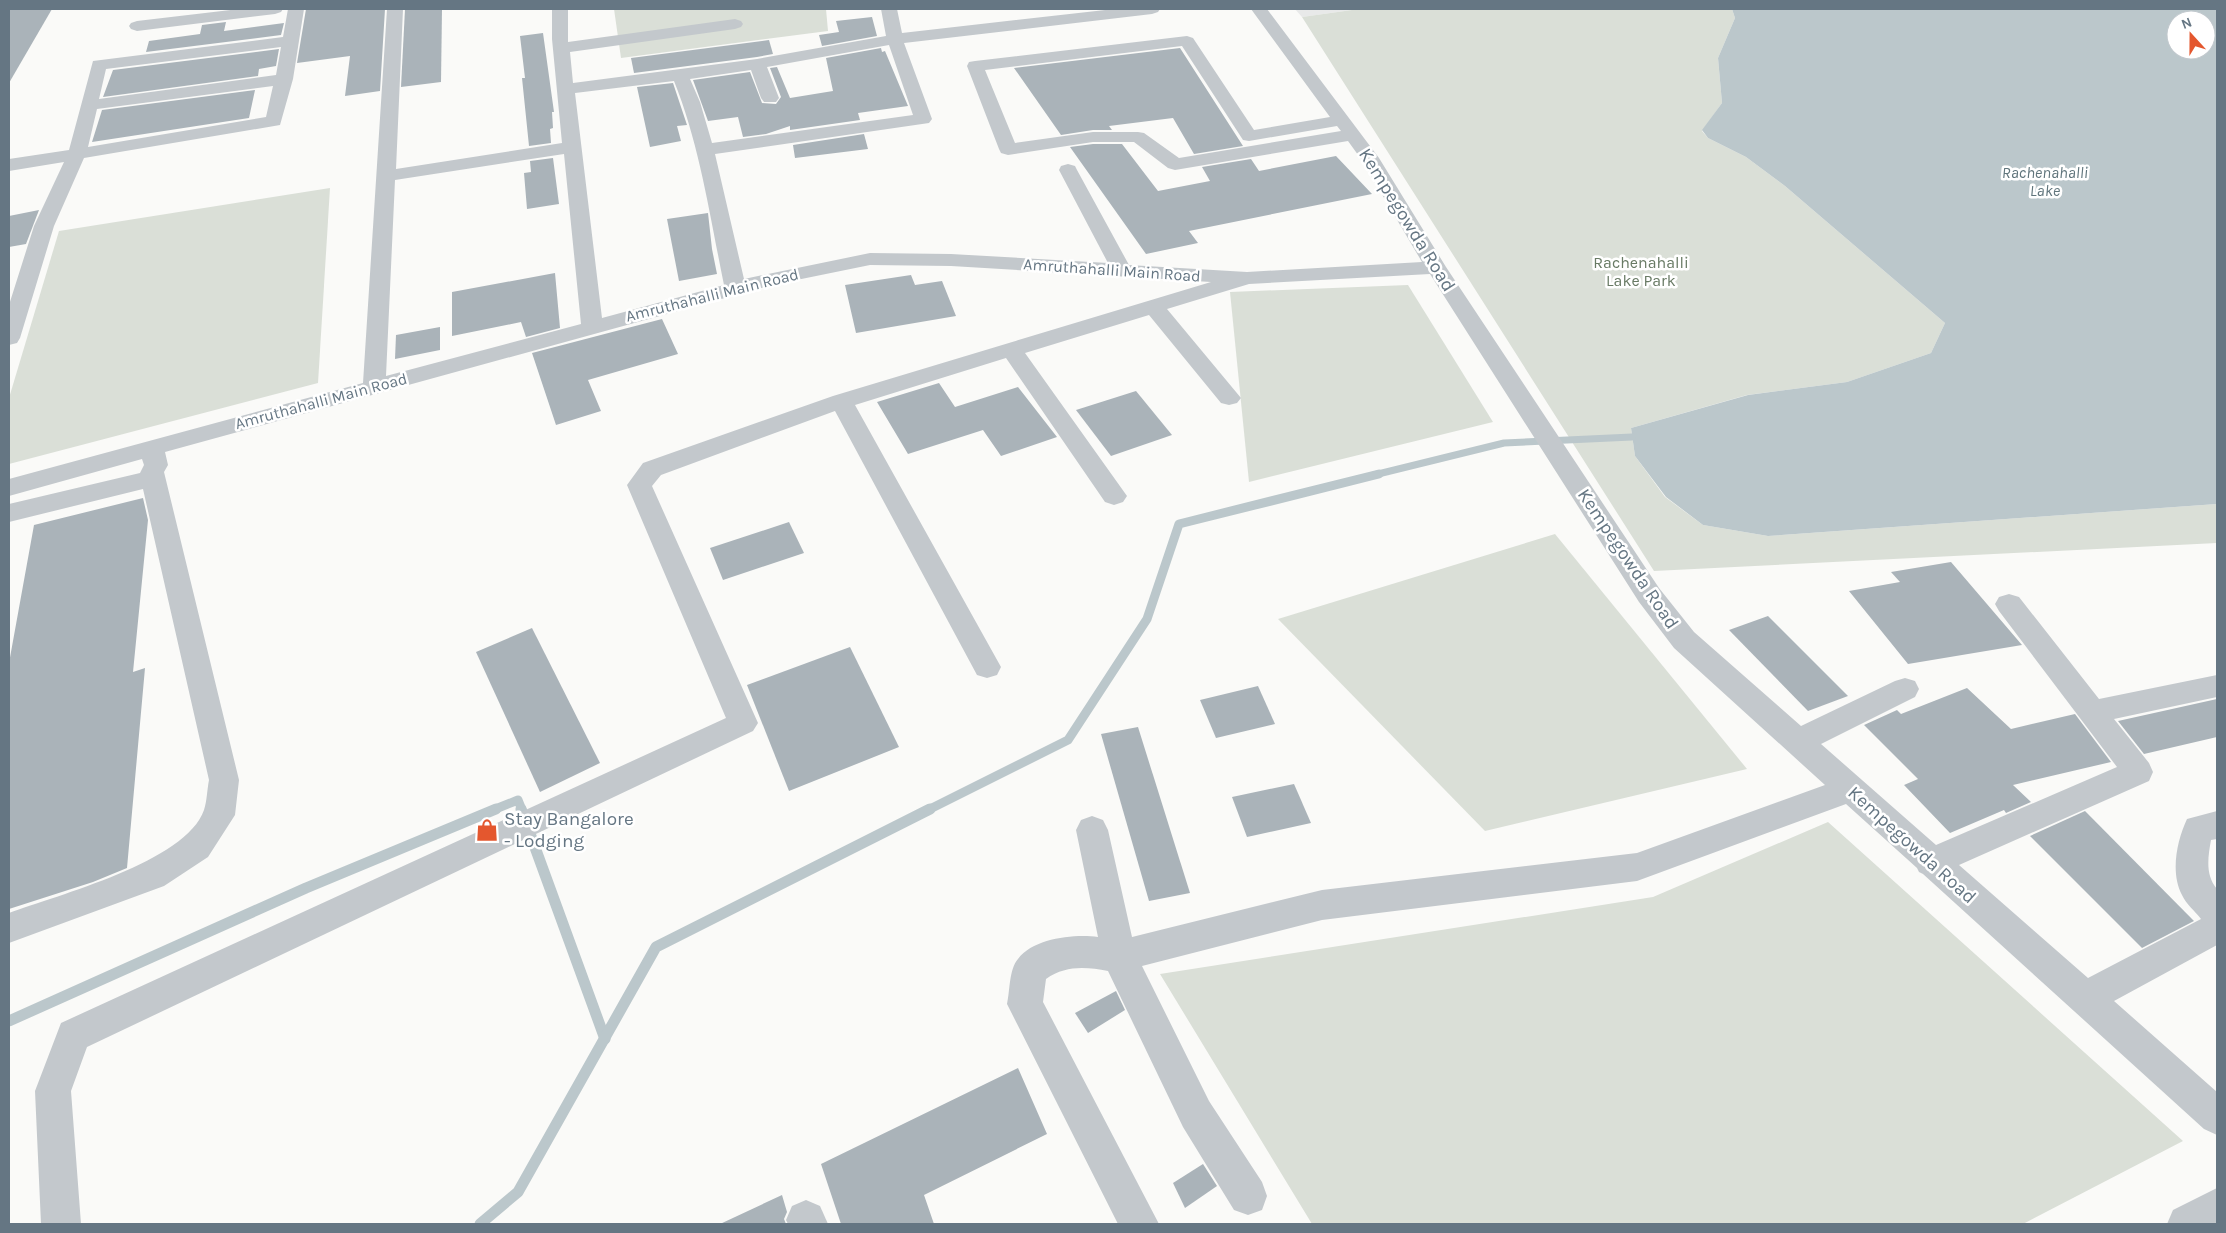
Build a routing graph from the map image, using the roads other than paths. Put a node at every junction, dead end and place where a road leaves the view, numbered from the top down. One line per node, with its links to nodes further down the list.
1 (275, 9): 9 (street)
2 (296, 9): 11 (street)
3 (395, 9): 27 (street)
4 (560, 9): 12 (street)
5 (889, 9): 10 (street)
6 (1152, 9): 10 (street)
7 (1259, 9): 19 (street, Kempegowda Road)
8 (735, 24): 12 (street)
9 (137, 26)
10 (895, 38): 13 (street); 22 (street)
11 (291, 41): 15 (street); 18 (street)
12 (561, 48): 16 (street)
13 (757, 64): 14 (street); 17 (street)
14 (680, 75): 16 (street); 22 (street)
15 (284, 79): 18 (street); 23 (street)
16 (565, 89): 21 (street)
17 (770, 98)
18 (91, 105): 23 (street)
19 (1353, 135): 20 (street); 26 (street); 28 (street, Kempegowda Road)
20 (1254, 143): 20 (street)
21 (571, 147): 27 (street); 33 (street)
22 (705, 150): 31 (street)
23 (77, 154): 24 (street); 34 (street)
24 (9, 165)
25 (1068, 170): 29 (street)
26 (1244, 171)
27 (385, 176): 36 (street)
28 (1436, 266): 30 (street, Amruthahalli Main Road); 48 (street, Kempegowda Road)
29 (1122, 271): 30 (street, Amruthahalli Main Road); 31 (street, Amruthahalli Main Road)
30 (1247, 278): 32 (street)
31 (734, 288): 33 (street, Amruthahalli Main Road)
32 (1153, 306): 35 (street); 37 (street)
33 (592, 327): 36 (street, Amruthahalli Main Road)
34 (9, 338)
35 (1011, 350): 38 (street); 41 (street)
36 (374, 387): 39 (street, Amruthahalli Main Road)
37 (1229, 398)
38 (841, 401): 44 (street); 61 (street)
39 (148, 463): 40 (street, Amruthahalli Main Road); 42 (street); 54 (street)
40 (9, 487)
41 (1114, 496)
42 (9, 513)
43 (2009, 604): 47 (street)
44 (987, 667)
45 (2217, 686): 47 (street)
46 (1905, 689): 48 (street)
47 (2092, 712): 52 (street)
48 (1797, 742): 49 (street, Kempegowda Road)
49 (1850, 789): 52 (street, Kempegowda Road); 56 (street)
50 (2217, 825): 53 (street)
51 (1092, 830): 56 (street)
52 (1930, 862): 57 (street, Kempegowda Road)
53 (2217, 913)
54 (9, 928)
55 (2217, 928): 57 (street)
56 (1119, 956): 59 (street); 62 (street)
57 (2084, 998): 58 (street, Kempegowda Road)
58 (2217, 1116)
59 (1248, 1196)
60 (2217, 1208): 63 (street)
61 (61, 1224)
62 (1139, 1224)
63 (2187, 1224)

